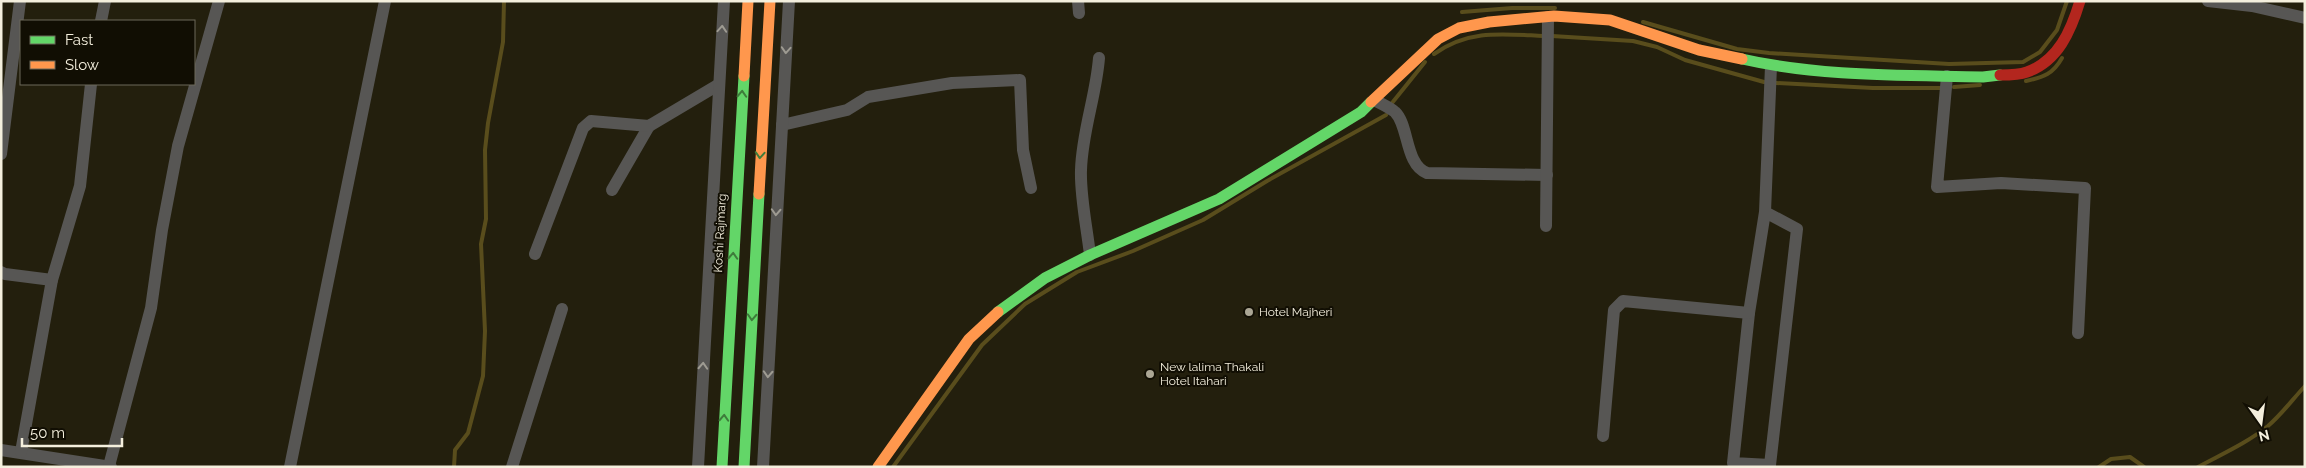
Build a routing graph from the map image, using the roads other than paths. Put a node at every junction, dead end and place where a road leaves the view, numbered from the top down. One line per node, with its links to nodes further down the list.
1 (20, 1): 22 (street)
2 (106, 1): 13 (street)
3 (219, 1): 39 (street)
4 (385, 1): 40 (street)
5 (724, 1): 18 (street, one-way to 5)
6 (748, 1): 43 (street, Koshi Rajmarg, one-way to 6)
7 (770, 1): 44 (street, one-way to 44)
8 (789, 1): 20 (street, one-way to 20)
9 (2080, 1): 16 (street)
10 (2208, 1): 12 (street)
11 (1548, 17): 15 (street); 19 (street); 23 (street)
12 (2305, 18)
13 (102, 20)
14 (1099, 58): 29 (street)
15 (1771, 66): 16 (street); 26 (street)
16 (1947, 76): 34 (street)
17 (91, 85): 31 (street)
18 (718, 85): 21 (street); 42 (street, one-way to 18)
19 (1374, 100): 23 (street); 29 (street)
20 (782, 125): 24 (street); 45 (street, one-way to 45)
21 (649, 126): 25 (street); 28 (street)
22 (1, 154)
23 (1547, 175): 27 (street)
24 (1031, 188)
25 (612, 190)
26 (1765, 212): 33 (street); 38 (street)
27 (1546, 226)
28 (535, 254)
29 (1090, 255): 46 (street)
30 (1, 272): 31 (street)
31 (52, 280): 37 (street)
32 (562, 309): 41 (street)
33 (1750, 313): 35 (street); 38 (street)
34 (2078, 333)
35 (1603, 436)
36 (1, 450): 37 (street)
37 (21, 452): 39 (street)
38 (1733, 465)
39 (110, 467)
40 (290, 467)
41 (512, 467)
42 (698, 467)
43 (722, 467)
44 (744, 467)
45 (763, 467)
46 (878, 467)

